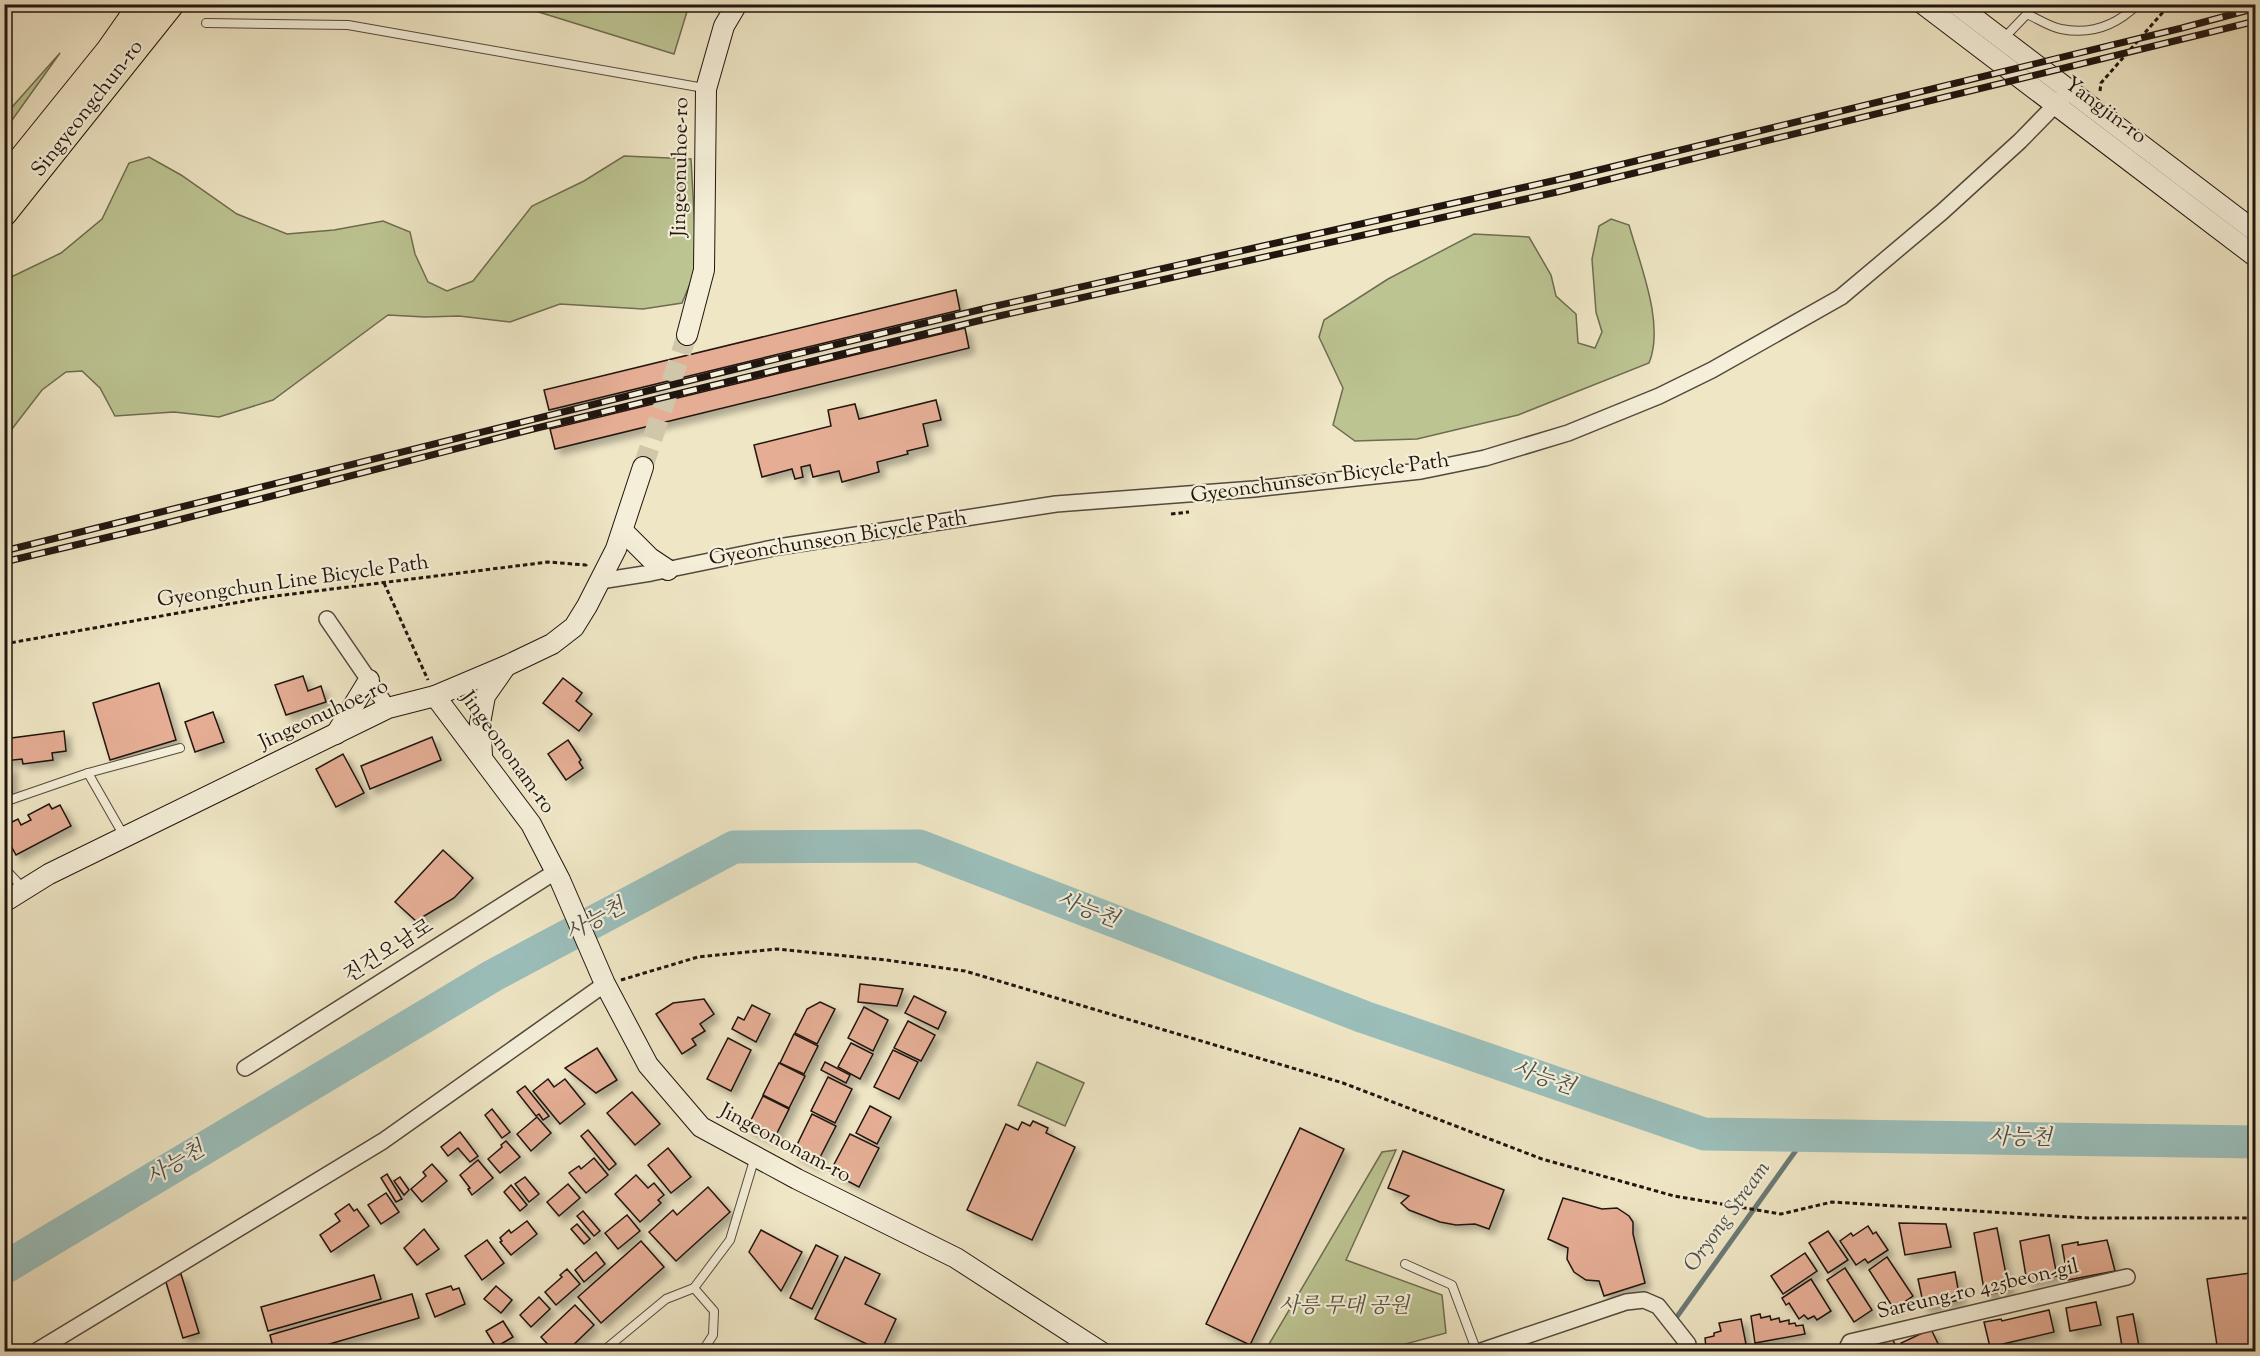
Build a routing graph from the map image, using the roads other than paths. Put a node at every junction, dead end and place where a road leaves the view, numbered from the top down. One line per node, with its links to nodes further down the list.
1 (142, 4): 11 (highway, Singyeongchun-ro)
2 (171, 4): 12 (highway, Singyeongchun-ro)
3 (737, 4): 9 (main road, Jingeonuhoe-ro)
4 (1923, 4): 10 (main road, Yangjin-ro)
5 (1956, 4): 8 (main road, Yangjin-ro)
6 (2138, 4): 8 (lane)
7 (206, 23): 9 (lane)
8 (2002, 40): 10 (main road, Yangjin-ro)
9 (706, 89): 15 (main road, Jingeonuhoe-ro)
10 (2063, 98): 13 (main road, Yangjin-ro); 14 (main road, Yangjin-ro); 18 (street)
11 (4, 182)
12 (4, 213)
13 (2256, 232)
14 (2256, 257)
15 (687, 335)
16 (644, 467): 17 (main road, Jingeonuhoe-ro)
17 (623, 531): 18 (main road); 19 (main road, Jingeonuhoe-ro)
18 (668, 570): 19 (street)
19 (600, 581): 21 (main road, Jingeonuhoe-ro)
20 (327, 619): 22 (street)
21 (506, 666): 23 (main road, Jingeonuhoe-ro); 27 (main road)
22 (369, 680): 24 (street); 25 (main road)
23 (435, 696): 24 (main road, Jingeonuhoe-ro); 27 (main road, Jingeononam-ro)
24 (388, 708): 25 (main road, Jingeonuhoe-ro)
25 (335, 735): 30 (main road, Jingeonuhoe-ro)
26 (180, 748): 28 (lane)
27 (482, 755): 32 (main road, Jingeononam-ro)
28 (88, 773): 29 (lane); 30 (lane)
29 (4, 802)
30 (124, 837): 33 (main road, Jingeonuhoe-ro)
31 (4, 868): 33 (lane)
32 (558, 876): 35 (main road, Jingeononam-ro); 36 (street, 진건오남로)
33 (24, 889): 34 (main road, Jingeonuhoe-ro)
34 (4, 902)
35 (602, 978): 37 (main road, Jingeononam-ro); 41 (street)
36 (245, 1068)
37 (755, 1156): 40 (lane); 44 (main road, Jingeononam-ro)
38 (1405, 1264): 45 (lane)
39 (2127, 1277): 47 (street, Sareung-ro 425beon-gil)
40 (694, 1288): 42 (lane); 43 (lane)
41 (35, 1352)
42 (602, 1352)
43 (702, 1352)
44 (1101, 1352)
45 (1477, 1352): 46 (street)
46 (1688, 1352)
47 (1845, 1352)

